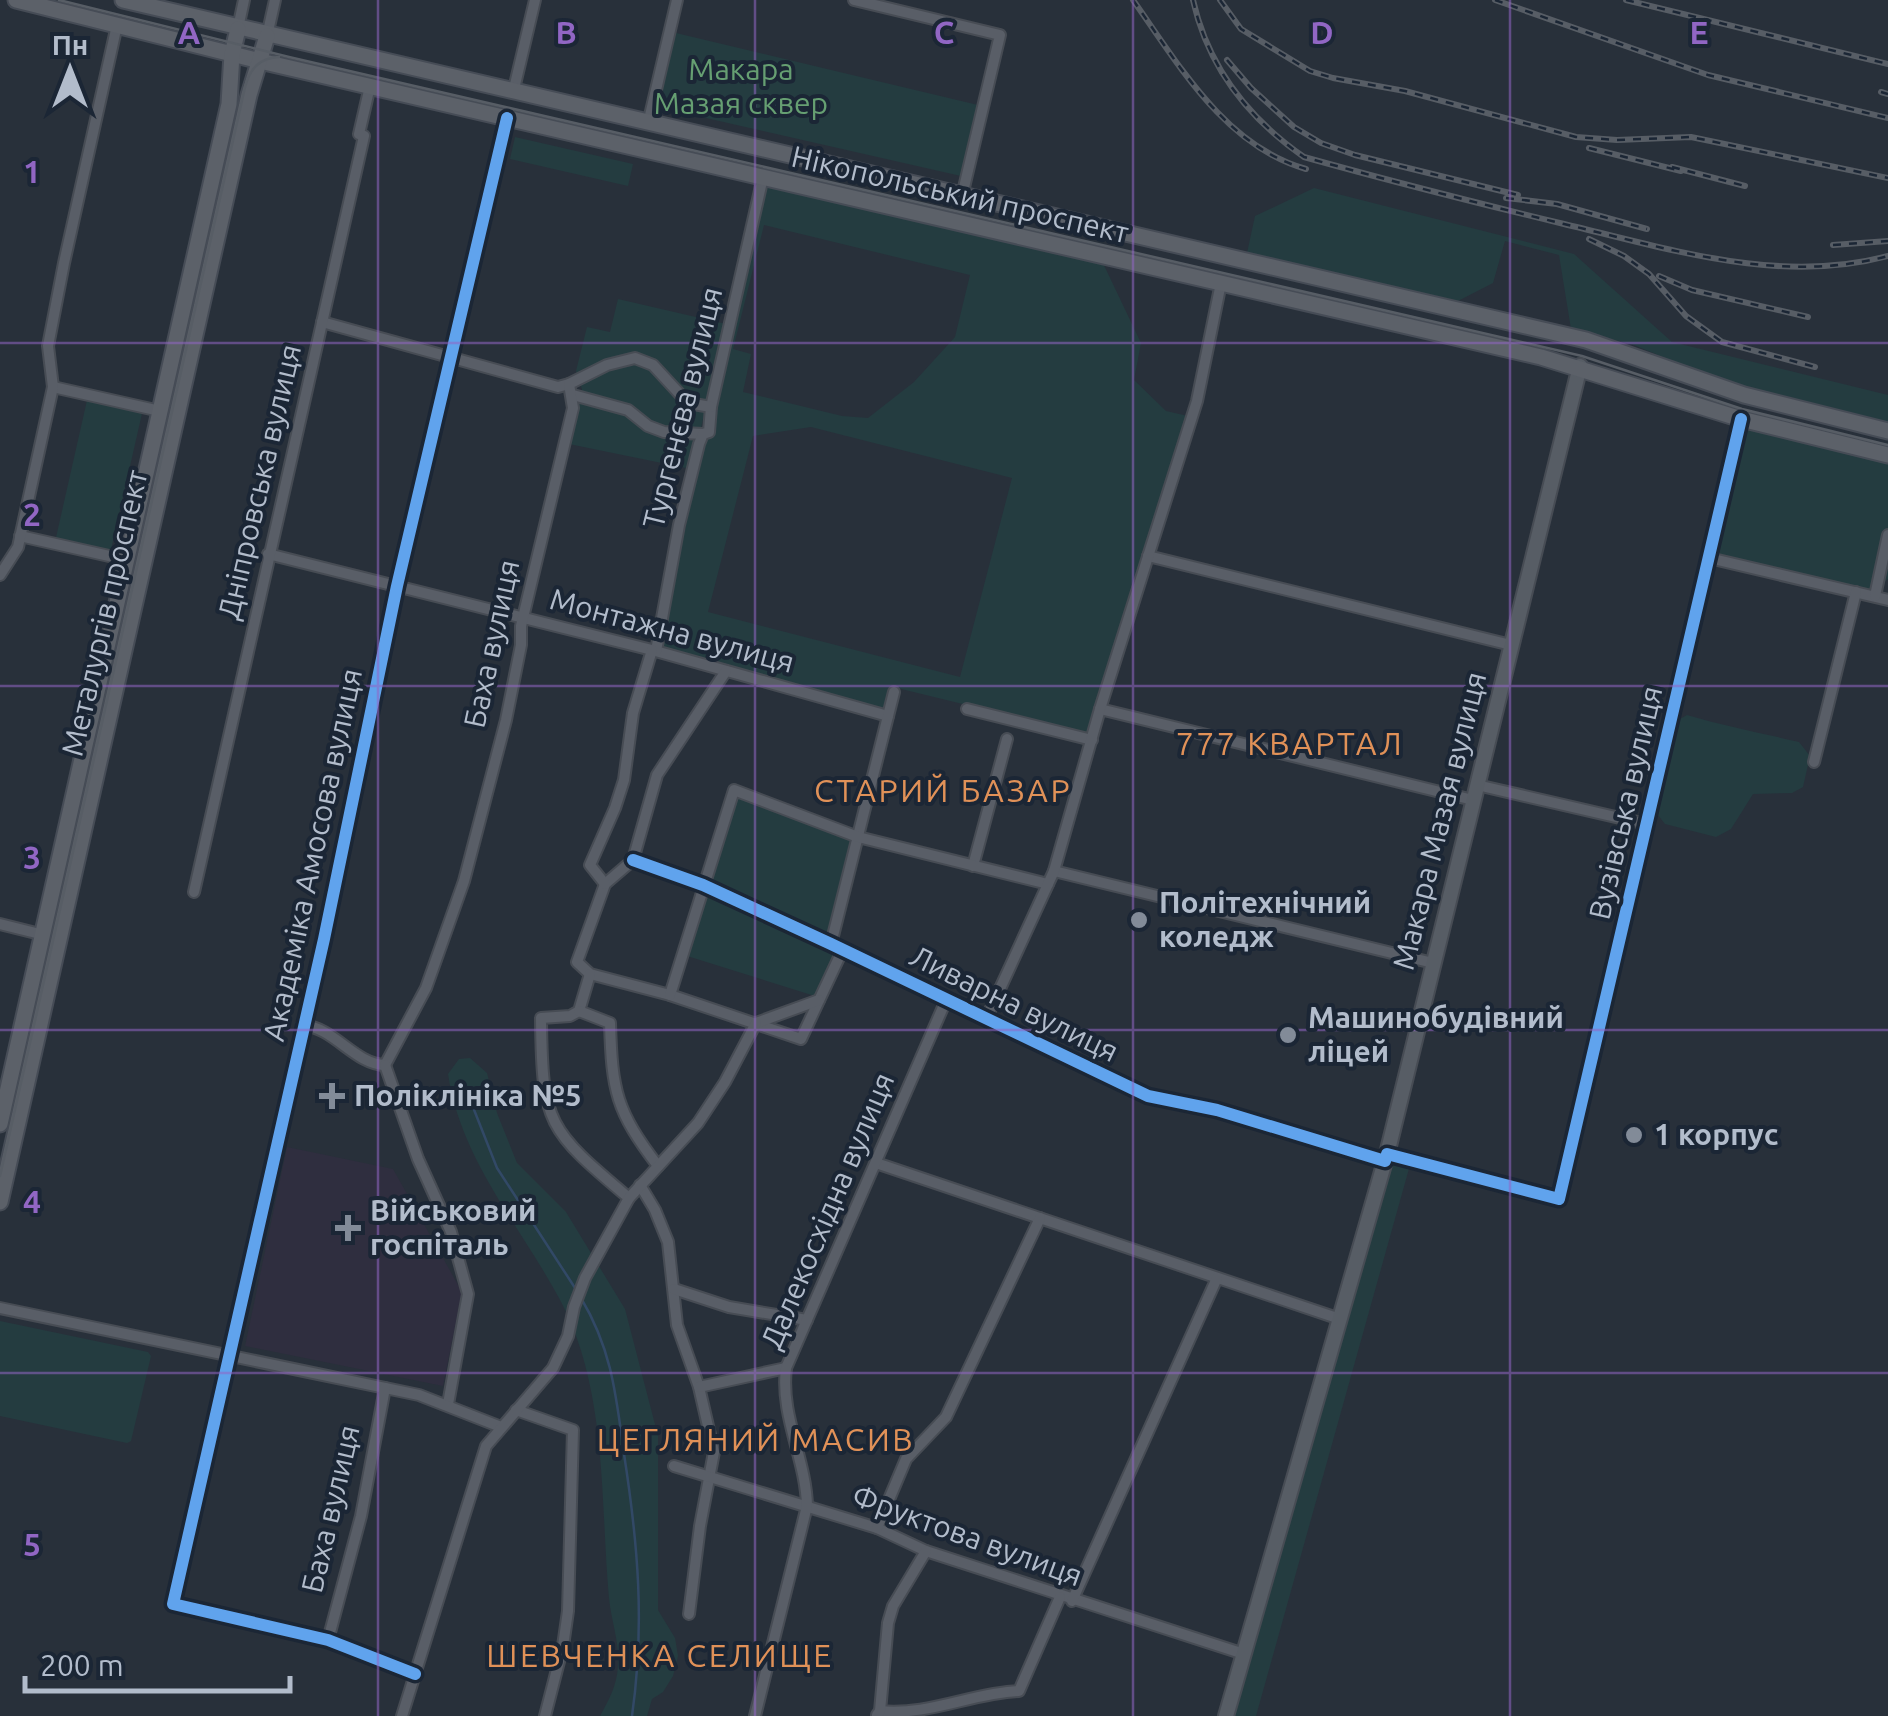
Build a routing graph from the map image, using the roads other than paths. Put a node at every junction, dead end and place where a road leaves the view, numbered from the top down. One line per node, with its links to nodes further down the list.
1 (16, 0): 8 (main road, Нікопольський проспект)
2 (122, 0): 9 (main road, Нікопольський проспект)
3 (244, 0): 9 (street)
4 (275, 0): 10 (street)
5 (535, 0): 14 (street)
6 (678, 0): 16 (street)
7 (854, 0): 19 (street)
8 (117, 26): 11 (main road, Нікопольський проспект); 26 (street)
9 (238, 29): 10 (main road, Нікопольський проспект); 11 (main road, Металургів проспект)
10 (267, 36): 12 (main road, Металургів проспект); 14 (main road, Нікопольський проспект)
11 (232, 54): 12 (main road, Нікопольський проспект); 29 (main road, Металургів проспект)
12 (262, 62): 13 (main road, Нікопольський проспект); 30 (main road, Металургів проспект)
13 (370, 86): 15 (main road, Нікопольський проспект); 22 (street, Дніпровська вулиця)
14 (513, 93): 16 (main road, Нікопольський проспект)
15 (507, 118): 17 (main road, Нікопольський проспект); 24 (street, Академіка Амосова вулиця)
16 (648, 124): 17 (main road); 19 (main road, Нікопольський проспект)
17 (642, 150): 18 (main road, Нікопольський проспект)
18 (764, 178): 21 (main road, Нікопольський проспект); 28 (street, Тургенєва вулиця)
19 (962, 196): 20 (main road, Нікопольський проспект)
20 (1226, 257): 21 (main road, Ливарна вулиця); 23 (main road, Нікопольський проспект)
21 (1220, 283): 25 (main road, Нікопольський проспект); 38 (street, Ливарна вулиця)
22 (322, 322): 24 (street); 37 (street, Дніпровська вулиця)
23 (1586, 340): 25 (main road, Макара Мазая вулиця); 32 (main road, Нікопольський проспект)
24 (450, 358): 27 (street); 43 (street, Академіка Амосова вулиця)
25 (1580, 366): 31 (main road, Нікопольський проспект); 48 (main road, Макара Мазая вулиця)
26 (53, 387): 29 (street); 36 (street)
27 (571, 390): 28 (street); 33 (street); 47 (street, Баха вулиця)
28 (710, 407): 33 (street, Тургенєва вулиця)
29 (160, 411): 30 (main road); 40 (main road, Металургів проспект)
30 (178, 415): 41 (main road, Металургів проспект)
31 (1741, 419): 34 (main road, Нікопольський проспект); 39 (street, Вузівська вулиця)
32 (1888, 430)
33 (703, 434): 49 (street, Тургенєва вулиця)
34 (1888, 456)
35 (1888, 535): 45 (street)
36 (20, 536): 40 (street); 42 (street)
37 (268, 554): 43 (street, Монтажна вулиця); 67 (street, Дніпровська вулиця)
38 (1148, 556): 48 (street); 53 (street, Ливарна вулиця)
39 (1708, 558): 44 (street); 59 (street, Вузівська вулиця)
40 (127, 560): 41 (main road); 69 (main road, Металургів проспект)
41 (144, 563): 70 (main road, Металургів проспект)
42 (0, 575)
43 (397, 586): 47 (street, Монтажна вулиця); 80 (street, Академіка Амосова вулиця)
44 (1856, 592): 45 (street); 57 (street)
45 (1875, 596): 46 (street)
46 (1888, 600)
47 (524, 617): 49 (street, Монтажна вулиця); 81 (street, Баха вулиця)
48 (1511, 645): 58 (main road, Макара Мазая вулиця)
49 (654, 650): 50 (street, Монтажна вулиця); 64 (street, Тургенєва вулиця)
50 (726, 670): 54 (street, Монтажна вулиця); 61 (street)
51 (894, 692): 54 (street)
52 (966, 709): 56 (street)
53 (1100, 709): 56 (street, Ливарна вулиця); 58 (street)
54 (888, 716): 60 (street)
55 (1007, 739): 62 (street)
56 (1092, 740): 63 (street, Ливарна вулиця)
57 (1814, 762)
58 (1475, 793): 59 (street); 72 (main road, Макара Мазая вулиця)
59 (1646, 824): 88 (street, Вузівська вулиця)
60 (858, 837): 62 (street); 66 (street); 71 (street)
61 (633, 860): 64 (street); 66 (street, Ливарна вулиця)
62 (973, 866): 65 (street)
63 (1054, 871): 65 (street, Ливарна вулиця); 72 (street)
64 (604, 884): 73 (street)
65 (1048, 884): 78 (street, Ливарна вулиця)
66 (702, 885): 71 (street, Ливарна вулиця); 74 (street)
67 (194, 892)
68 (0, 924): 69 (street)
69 (44, 935): 70 (main road); 82 (main road, Металургів проспект)
70 (60, 939): 89 (main road, Металургів проспект)
71 (837, 946): 75 (street, Ливарна вулиця); 76 (street)
72 (1433, 963): 83 (main road, Макара Мазая вулиця)
73 (590, 974): 74 (street); 77 (street)
74 (670, 994): 79 (street)
75 (947, 998): 78 (street, Ливарна вулиця); 84 (street, Далекосхідна вулиця)
76 (820, 999): 79 (street); 79 (street)
77 (578, 1011): 85 (street); 87 (street)
78 (987, 1017): 83 (street, Ливарна вулиця)
79 (756, 1024): 85 (street)
80 (302, 1025): 81 (street); 96 (street, Академіка Амосова вулиця)
81 (386, 1065): 100 (street)
82 (0, 1124)
83 (1386, 1158): 88 (street, Ливарна вулиця); 94 (main road, Макара Мазая вулиця)
84 (876, 1163): 90 (street); 95 (street, Далекосхідна вулиця)
85 (658, 1166): 86 (street)
86 (640, 1185): 87 (street); 92 (street)
87 (630, 1198): 101 (street)
88 (1559, 1199)
89 (0, 1202)
90 (1040, 1218): 91 (street); 106 (street)
91 (1217, 1278): 94 (street); 109 (street)
92 (674, 1289): 95 (street); 98 (street)
93 (0, 1308): 96 (street)
94 (1340, 1319): 112 (main road, Макара Мазая вулиця)
95 (807, 1320): 97 (street, Далекосхідна вулиця)
96 (229, 1356): 99 (street); 111 (street, Академіка Амосова вулиця)
97 (786, 1368): 98 (street); 105 (street, Далекосхідна вулиця)
98 (699, 1387): 104 (street)
99 (385, 1388): 100 (street); 111 (street, Баха вулиця)
100 (448, 1404): 102 (street)
101 (516, 1410): 102 (street); 116 (street)
102 (501, 1427): 113 (street)
103 (674, 1466): 104 (street, Фруктова вулиця)
104 (710, 1479): 105 (street, Фруктова вулиця); 110 (street)
105 (807, 1506): 106 (street, Фруктова вулиця); 117 (street)
106 (876, 1528): 107 (street, Фруктова вулиця)
107 (926, 1552): 108 (street, Фруктова вулиця); 114 (street)
108 (1060, 1596): 109 (street, Фруктова вулиця); 114 (street)
109 (1072, 1601): 112 (street, Фруктова вулиця)
110 (689, 1614)
111 (328, 1640): 113 (street)
112 (1244, 1654): 118 (main road, Макара Мазая вулиця)
113 (415, 1674): 115 (street)
114 (878, 1714)
115 (402, 1716)
116 (545, 1716)
117 (755, 1716)
118 (1226, 1716)

